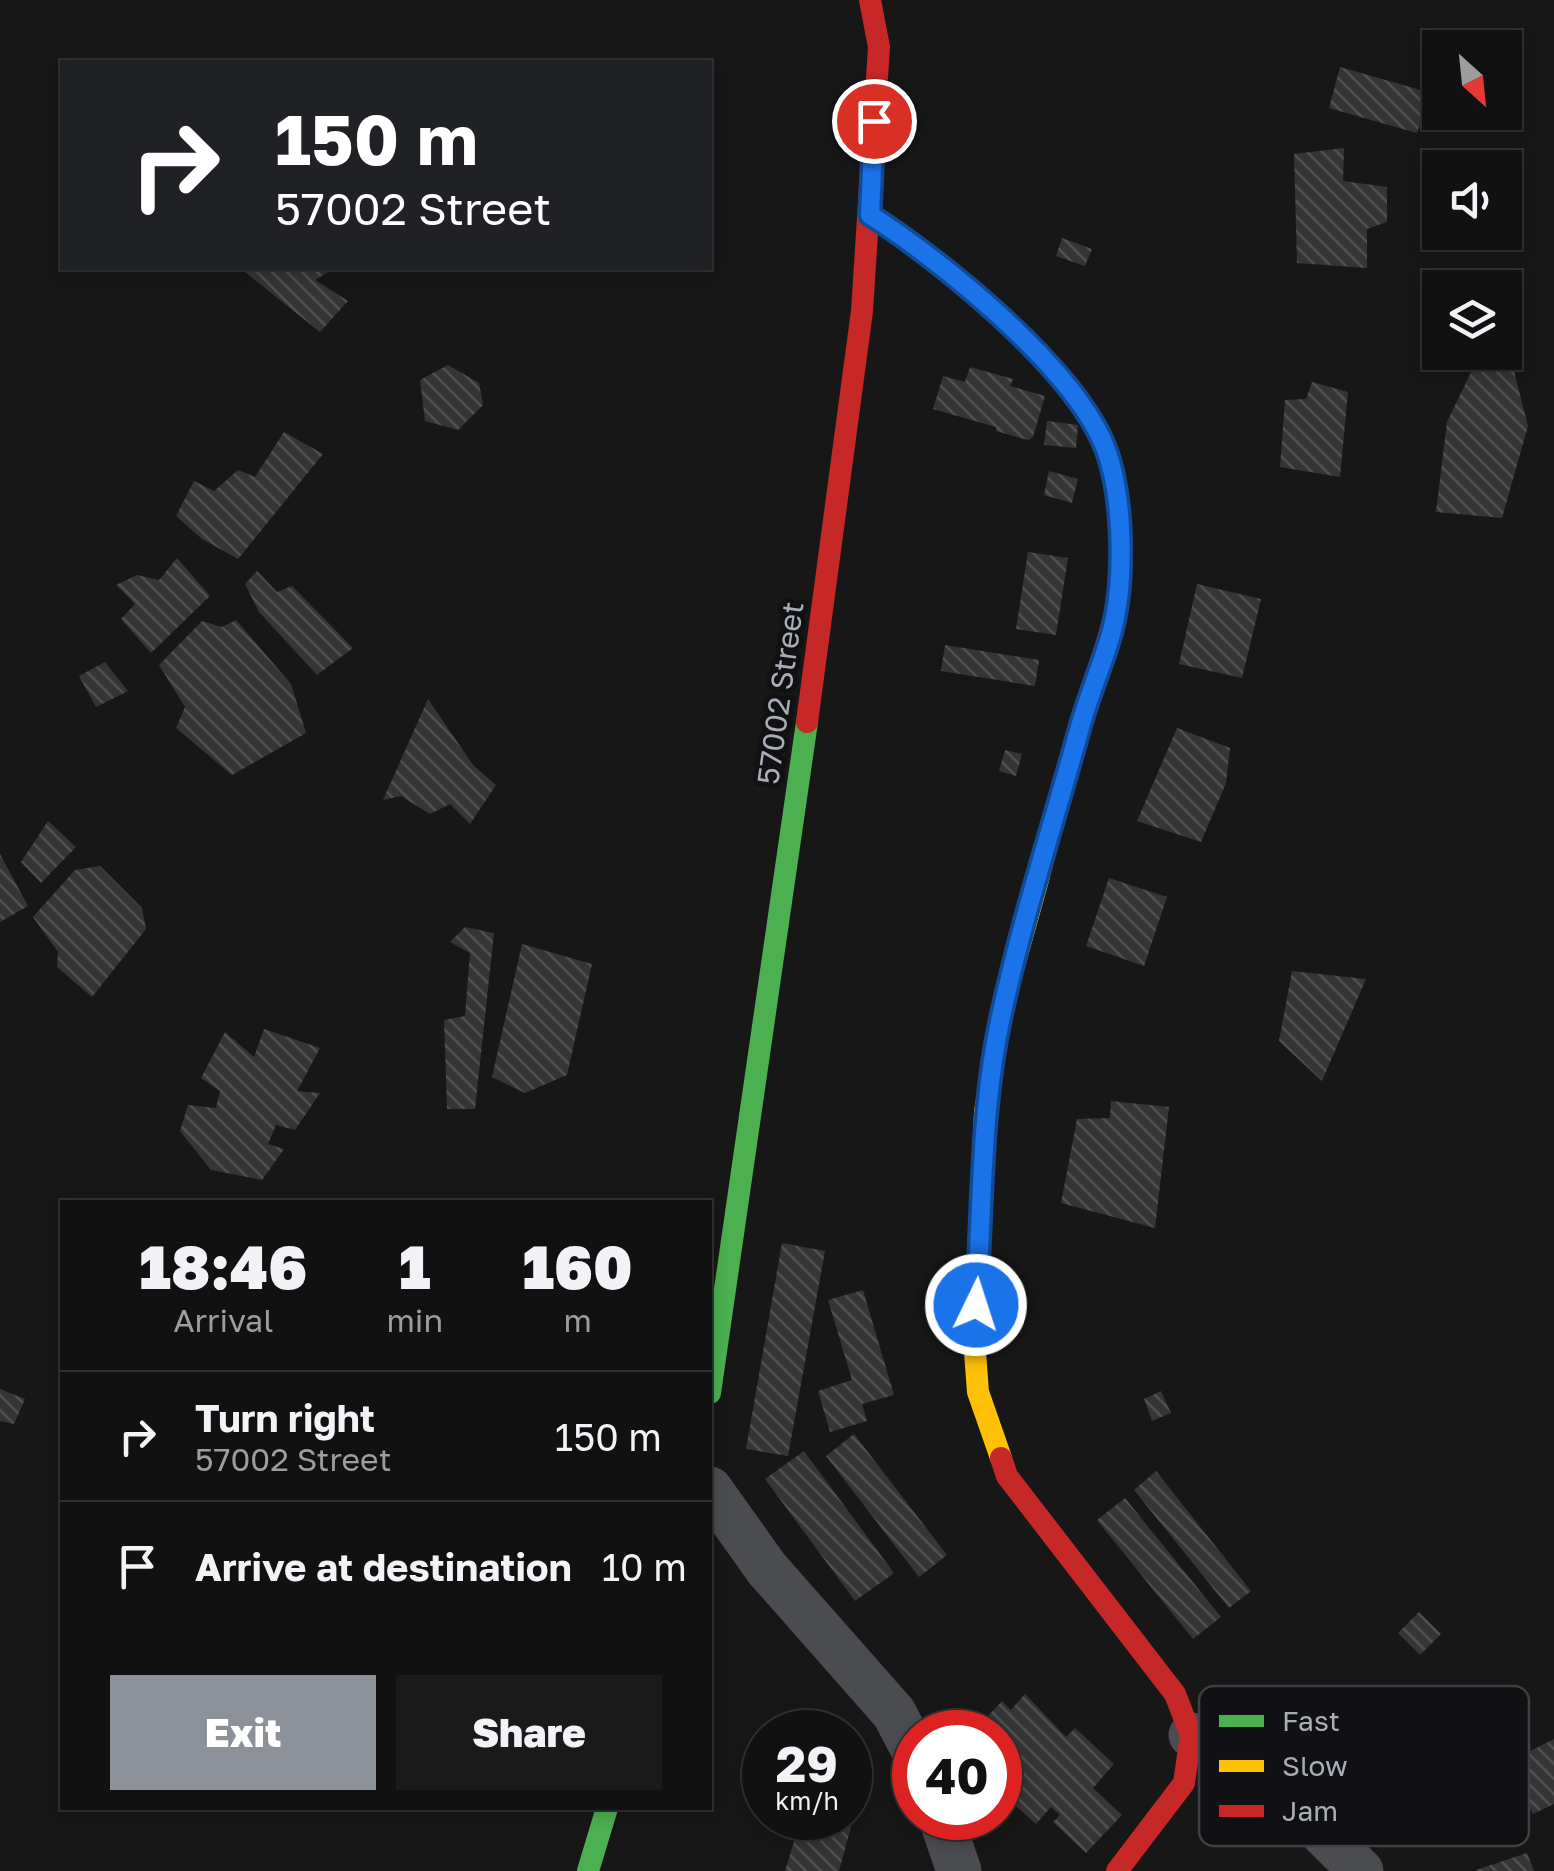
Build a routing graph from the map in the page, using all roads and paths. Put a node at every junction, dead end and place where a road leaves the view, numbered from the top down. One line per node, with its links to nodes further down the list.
1 (870, 0): 3 (street, 57002 Street)
2 (895, 0): 3 (street)
3 (879, 47): 4 (street, 57002 Street)
4 (870, 215): 5 (street, 57002 Street); 8 (street)
5 (712, 1376)
6 (712, 1493): 7 (street)
7 (892, 1711)
8 (1191, 1735): 9 (street); 15 (street)
9 (1199, 1740)
10 (606, 1810): 13 (street)
11 (948, 1840): 14 (street)
12 (1336, 1846): 16 (street)
13 (588, 1871)
14 (959, 1871)
15 (1116, 1871)
16 (1361, 1871)

